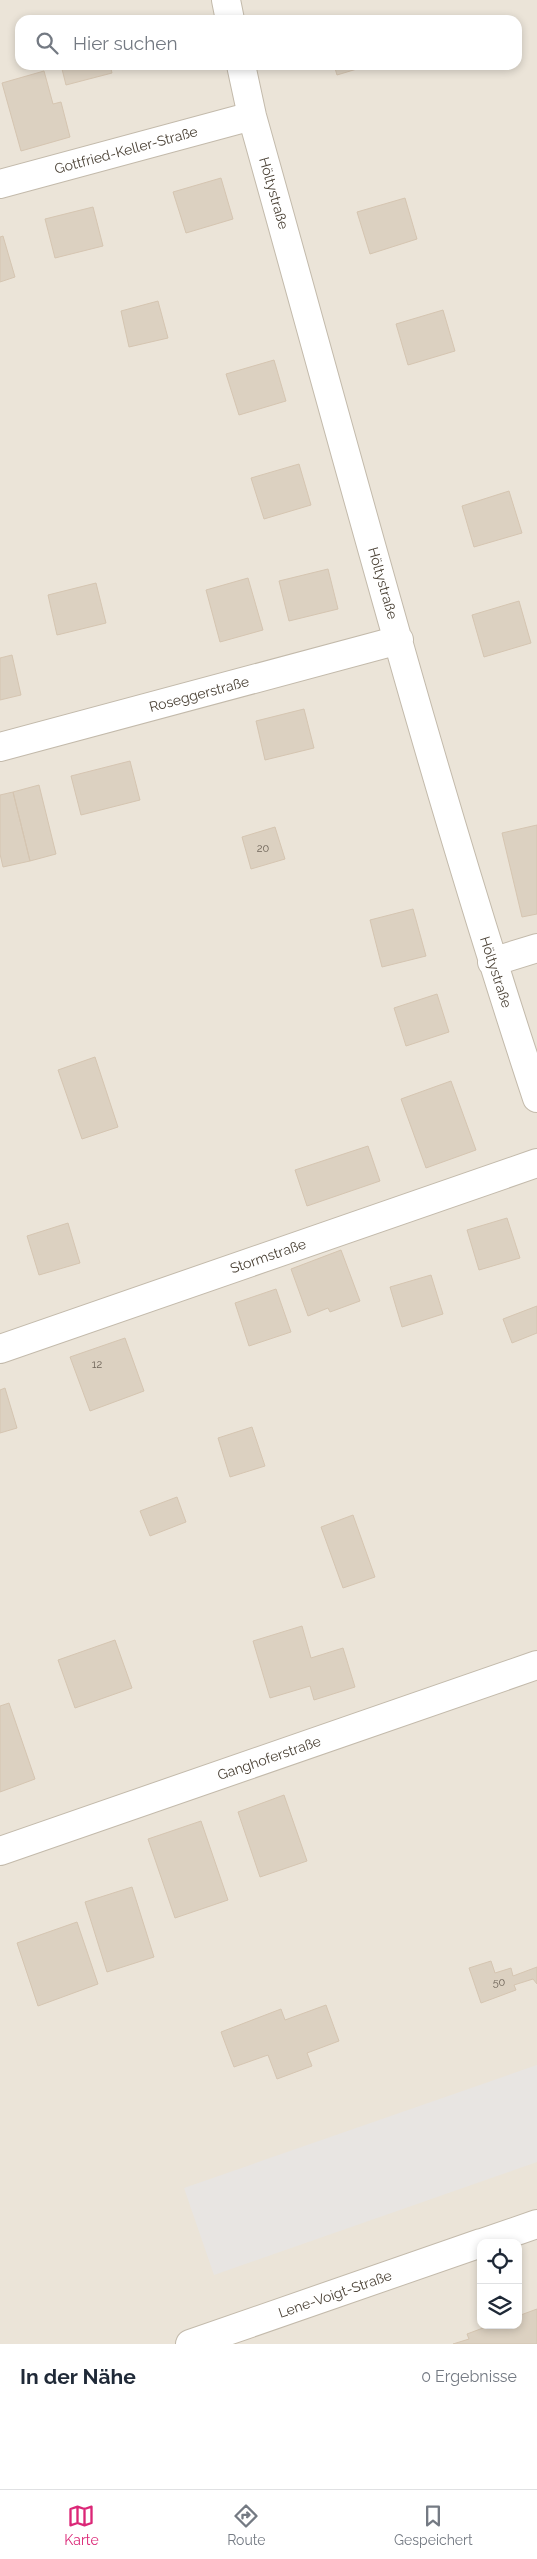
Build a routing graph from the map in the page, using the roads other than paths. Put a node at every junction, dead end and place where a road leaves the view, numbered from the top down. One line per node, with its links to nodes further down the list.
1 (226, 0): 2 (street)
2 (229, 15)
3 (242, 70): 4 (street, Höltystraße)
4 (252, 116): 5 (street, Gottfried-Keller-Straße); 6 (street, Höltystraße)
5 (0, 184)
6 (399, 640): 7 (street, Roseggerstraße); 9 (street, Höltystraße)
7 (0, 747)
8 (537, 948): 9 (street)
9 (492, 962): 10 (street, Höltystraße)
10 (537, 1098)
11 (537, 1164): 12 (street, Stormstraße)
12 (0, 1349)
13 (537, 1665): 14 (street, Ganghoferstraße)
14 (0, 1851)
15 (537, 2224): 16 (street, Lene-Voigt-Straße)
16 (493, 2239)
17 (477, 2244): 18 (street, Lene-Voigt-Straße)
18 (190, 2344)

